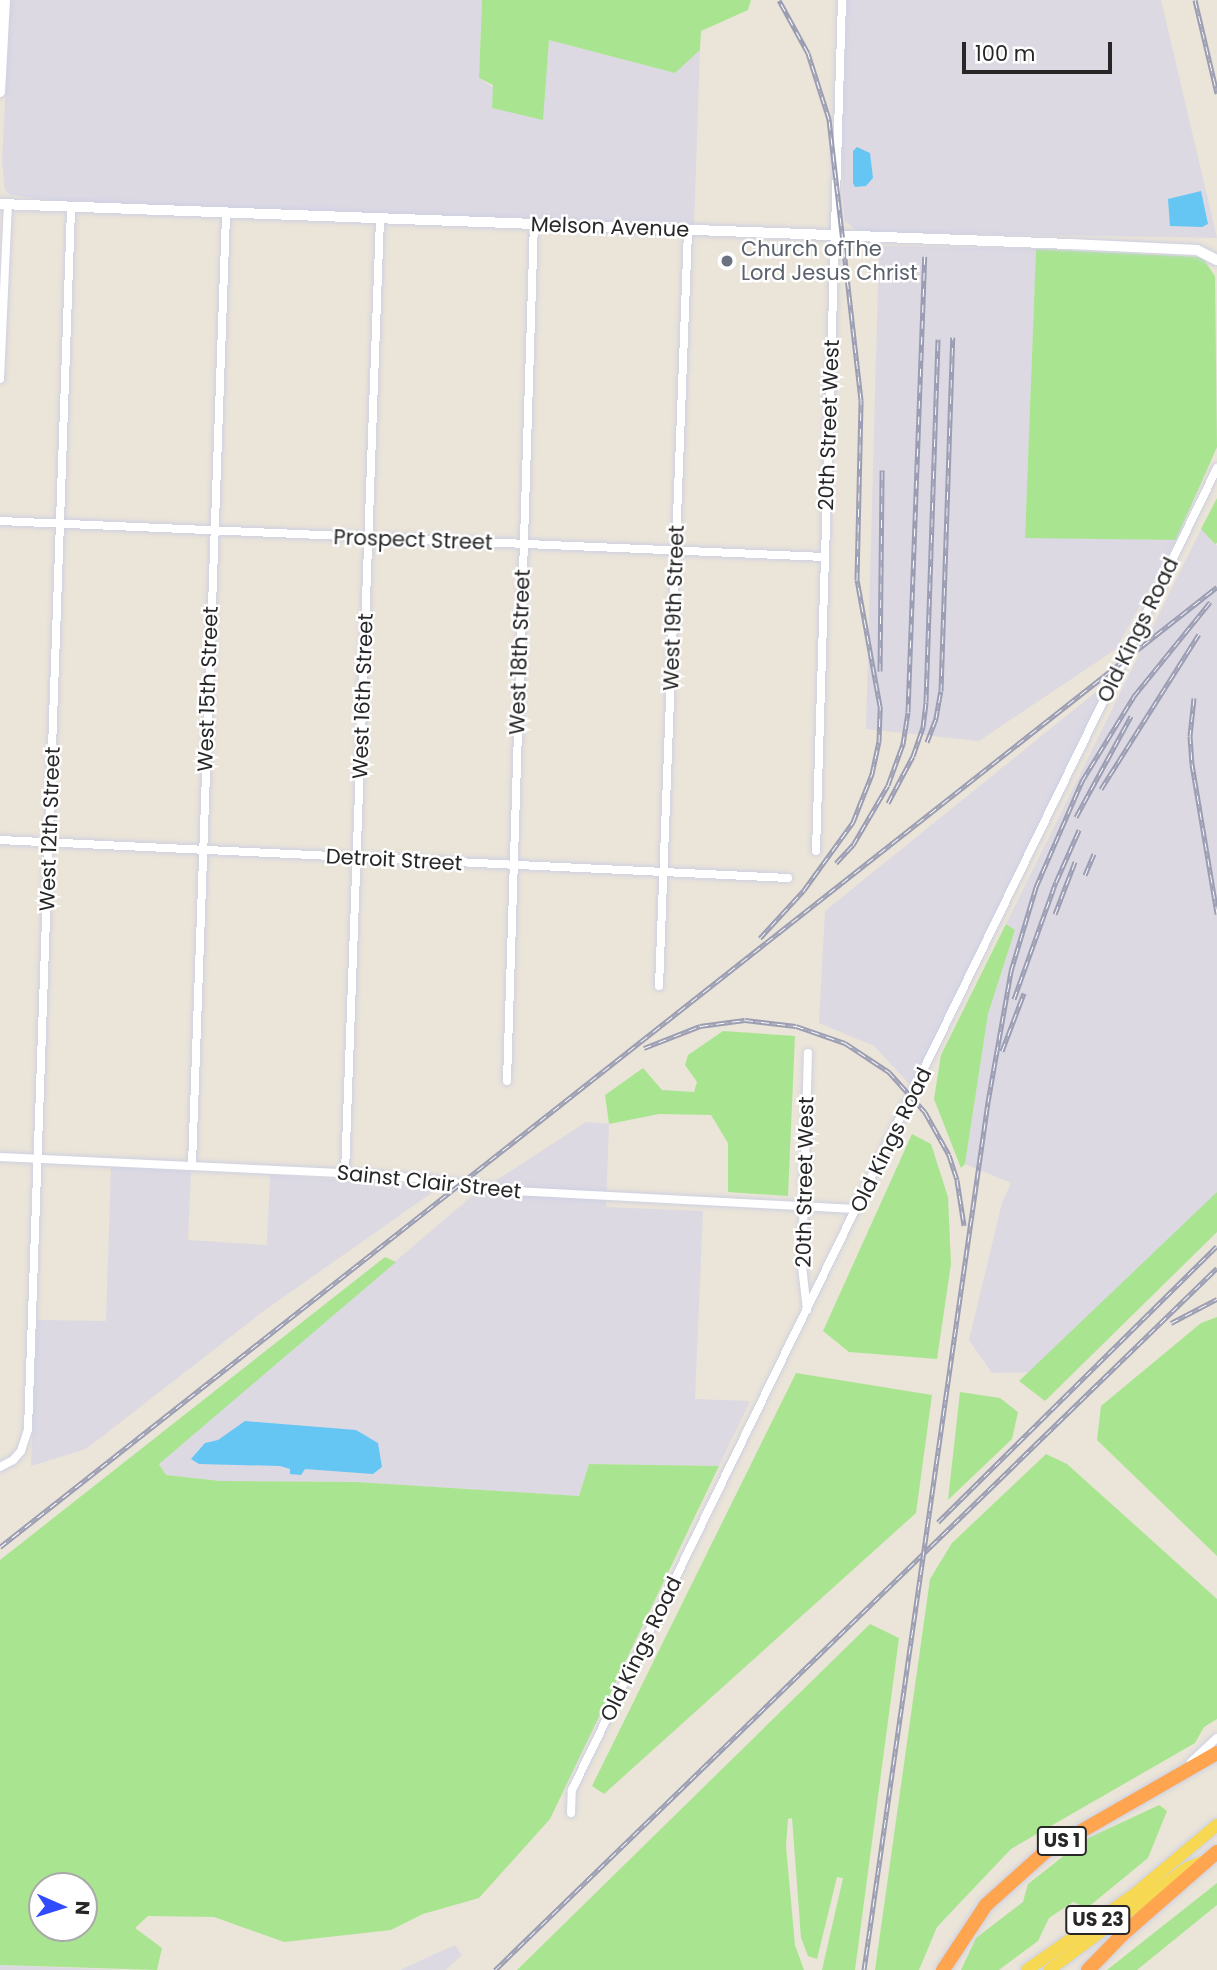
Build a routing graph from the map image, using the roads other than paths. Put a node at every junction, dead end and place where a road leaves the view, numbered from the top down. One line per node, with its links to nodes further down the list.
1 (5, 0): 3 (street)
2 (842, 0): 10 (street, 20th Street West)
3 (0, 92)
4 (4, 204): 5 (street, Melson Avenue); 12 (street)
5 (71, 207): 6 (street, Melson Avenue); 15 (street, West 12th Street)
6 (226, 213): 7 (street, Melson Avenue); 16 (street, West 15th Street)
7 (380, 219): 8 (street, Melson Avenue); 17 (street, West 16th Street)
8 (534, 225): 9 (street, Melson Avenue); 18 (street, West 18th Street)
9 (688, 230): 10 (street, Melson Avenue); 19 (street, West 19th Street)
10 (835, 236): 11 (street, Melson Avenue); 20 (street, 20th Street West)
11 (1217, 260)
12 (0, 379)
13 (1217, 468): 37 (street, Old Kings Road)
14 (0, 521): 15 (street, Prospect Street)
15 (61, 524): 16 (street, Prospect Street); 22 (street, West 12th Street)
16 (214, 532): 17 (street, Prospect Street); 23 (street, West 15th Street)
17 (368, 538): 18 (street, Prospect Street); 25 (street, West 16th Street)
18 (523, 545): 19 (street, Prospect Street); 26 (street, West 18th Street)
19 (676, 550): 20 (street, Prospect Street); 27 (street, West 19th Street)
20 (825, 557): 24 (street, 20th Street West)
21 (0, 840): 22 (street, Detroit Street)
22 (50, 842): 23 (street, Detroit Street); 33 (street, West 12th Street)
23 (204, 849): 25 (street, Detroit Street); 34 (street, West 15th Street)
24 (816, 851)
25 (358, 859): 26 (street, Detroit Street); 35 (street, West 16th Street)
26 (513, 865): 27 (street, Detroit Street); 31 (street, West 18th Street)
27 (664, 872): 28 (street, Detroit Street); 29 (street, West 19th Street)
28 (788, 878)
29 (659, 986)
30 (808, 1053): 36 (street, 20th Street West)
31 (507, 1081)
32 (0, 1157): 33 (street, Sainst Clair Street)
33 (39, 1158): 34 (street, Sainst Clair Street); 39 (street, West 12th Street)
34 (192, 1165): 35 (street, Sainst Clair Street)
35 (345, 1173): 36 (street, Sainst Clair Street)
36 (803, 1207): 37 (street, Sainst Clair Street); 38 (street, 20th Street West)
37 (857, 1209): 38 (street, Old Kings Road)
38 (807, 1310): 43 (street, Old Kings Road)
39 (0, 1467)
40 (1217, 1738): 42 (street)
41 (1217, 1753): 42 (highway, US 1)
42 (1169, 1780): 48 (highway, US 1)
43 (571, 1812)
44 (1217, 1825): 47 (main road, US 23)
45 (1217, 1852): 46 (highway)
46 (1203, 1862): 47 (main road, US 23); 49 (highway)
47 (1039, 1968)
48 (943, 1970)
49 (1088, 1970)

